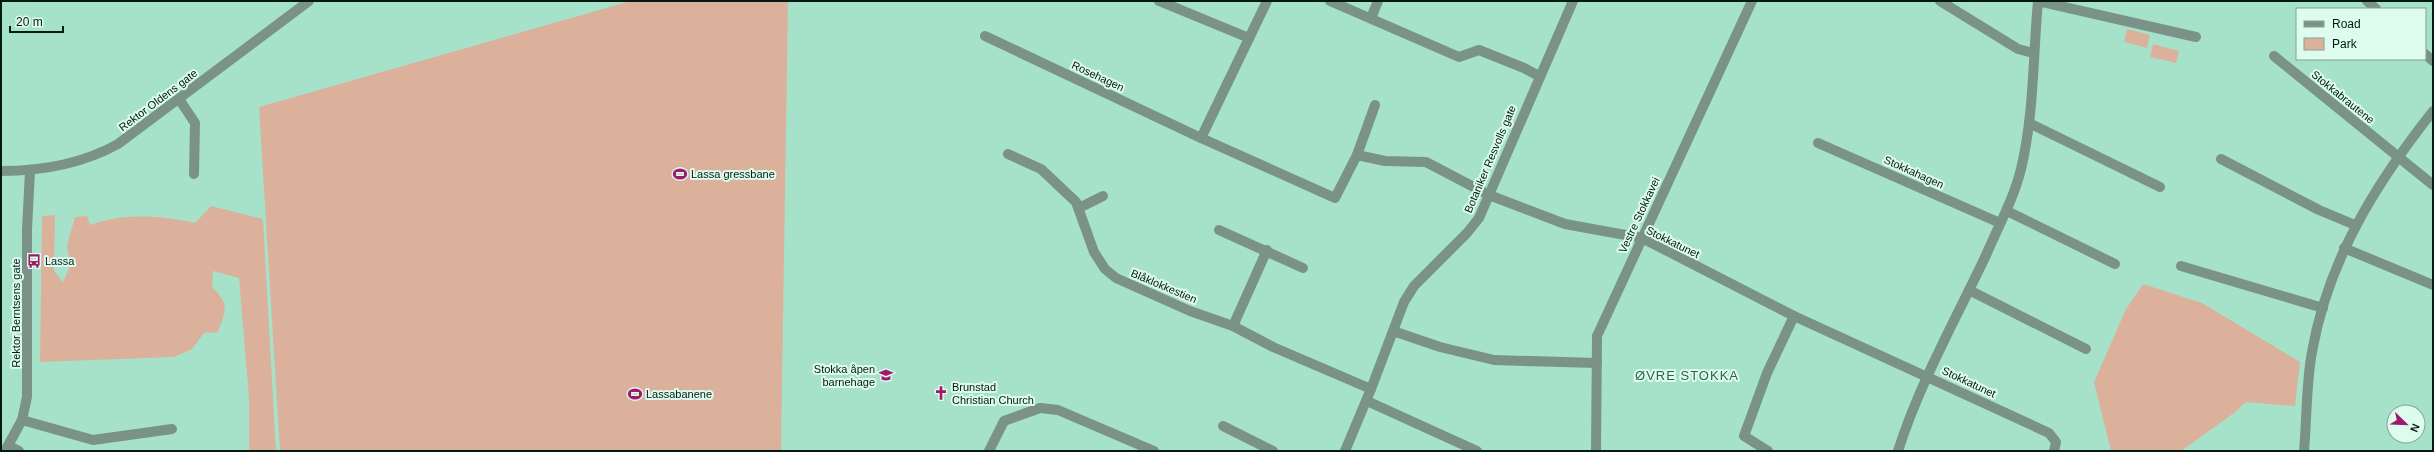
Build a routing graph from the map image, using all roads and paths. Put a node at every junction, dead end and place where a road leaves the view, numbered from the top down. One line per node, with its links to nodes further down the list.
1 (309, 1): 19 (street, Rektor Oldens gate)
2 (1158, 1): 15 (street)
3 (1267, 1): 15 (street)
4 (1330, 1): 12 (street)
5 (1378, 1): 12 (street)
6 (1573, 1): 18 (street, Botaniker Resvolls gate)
7 (1752, 1): 41 (street, Vestre Stokkavei)
8 (1940, 1): 16 (street)
9 (2038, 1): 14 (street); 16 (street)
10 (2367, 1): 11 (street)
11 (2375, 8)
12 (1371, 18): 18 (street)
13 (984, 36): 23 (street, Rosehagen)
14 (2196, 37)
15 (1249, 38): 23 (street)
16 (2033, 53): 22 (street)
17 (2274, 56): 27 (street, Stokkabrautene)
18 (1539, 76): 35 (street, Botaniker Resvolls gate)
19 (179, 99): 30 (street, Rektor Oldens gate); 31 (street)
20 (1375, 104): 26 (street, Rosehagen)
21 (2433, 111): 27 (street)
22 (2029, 123): 33 (street); 37 (street)
23 (1201, 138): 26 (street, Rosehagen)
24 (1818, 143): 38 (street, Stokkahagen)
25 (1008, 154): 36 (street, Blåklokkestien)
26 (1357, 155): 35 (street)
27 (2397, 156): 32 (street, Stokkabrautene); 39 (street)
28 (2221, 159): 39 (street)
29 (1, 171): 30 (street, Rektor Oldens gate)
30 (30, 171): 58 (street, Rektor Berntsens gate)
31 (194, 174)
32 (2433, 185)
33 (2160, 187)
34 (1103, 196): 36 (street)
35 (1489, 196): 41 (street, Stokkatunet); 52 (street, Botaniker Resvolls gate)
36 (1079, 208): 51 (street, Blåklokkestien)
37 (2007, 211): 38 (street); 44 (street)
38 (2000, 223): 48 (street)
39 (2355, 225): 42 (street)
40 (1219, 230): 43 (street)
41 (1642, 238): 50 (street, Stokkatunet); 54 (street, Vestre Stokkavei)
42 (2344, 248): 47 (street); 49 (street)
43 (1267, 250): 46 (street); 51 (street)
44 (2115, 264)
45 (2181, 266): 49 (street)
46 (1303, 268)
47 (2433, 285)
48 (1969, 290): 53 (street); 55 (street)
49 (2323, 308): 72 (street)
50 (1794, 316): 55 (street, Stokkatunet); 70 (street)
51 (1233, 326): 56 (street, Blåklokkestien)
52 (1393, 331): 54 (street); 56 (street, Botaniker Resvolls gate)
53 (2086, 349)
54 (1597, 363): 69 (street, Vestre Stokkavei)
55 (1927, 376): 61 (street, Stokkatunet); 71 (street)
56 (1371, 389): 57 (street, Botaniker Resvolls gate)
57 (1367, 401): 67 (street, Botaniker Resvolls gate); 68 (street)
58 (22, 420): 60 (street); 62 (street, Rektor Berntsens gate)
59 (1223, 426): 66 (street)
60 (172, 429)
61 (2058, 446)
62 (7, 448): 63 (street)
63 (19, 451)
64 (989, 451): 65 (street)
65 (1154, 451)
66 (1273, 451)
67 (1345, 451)
68 (1477, 451)
69 (1596, 451)
70 (1768, 451)
71 (1898, 451)
72 (2304, 451)

